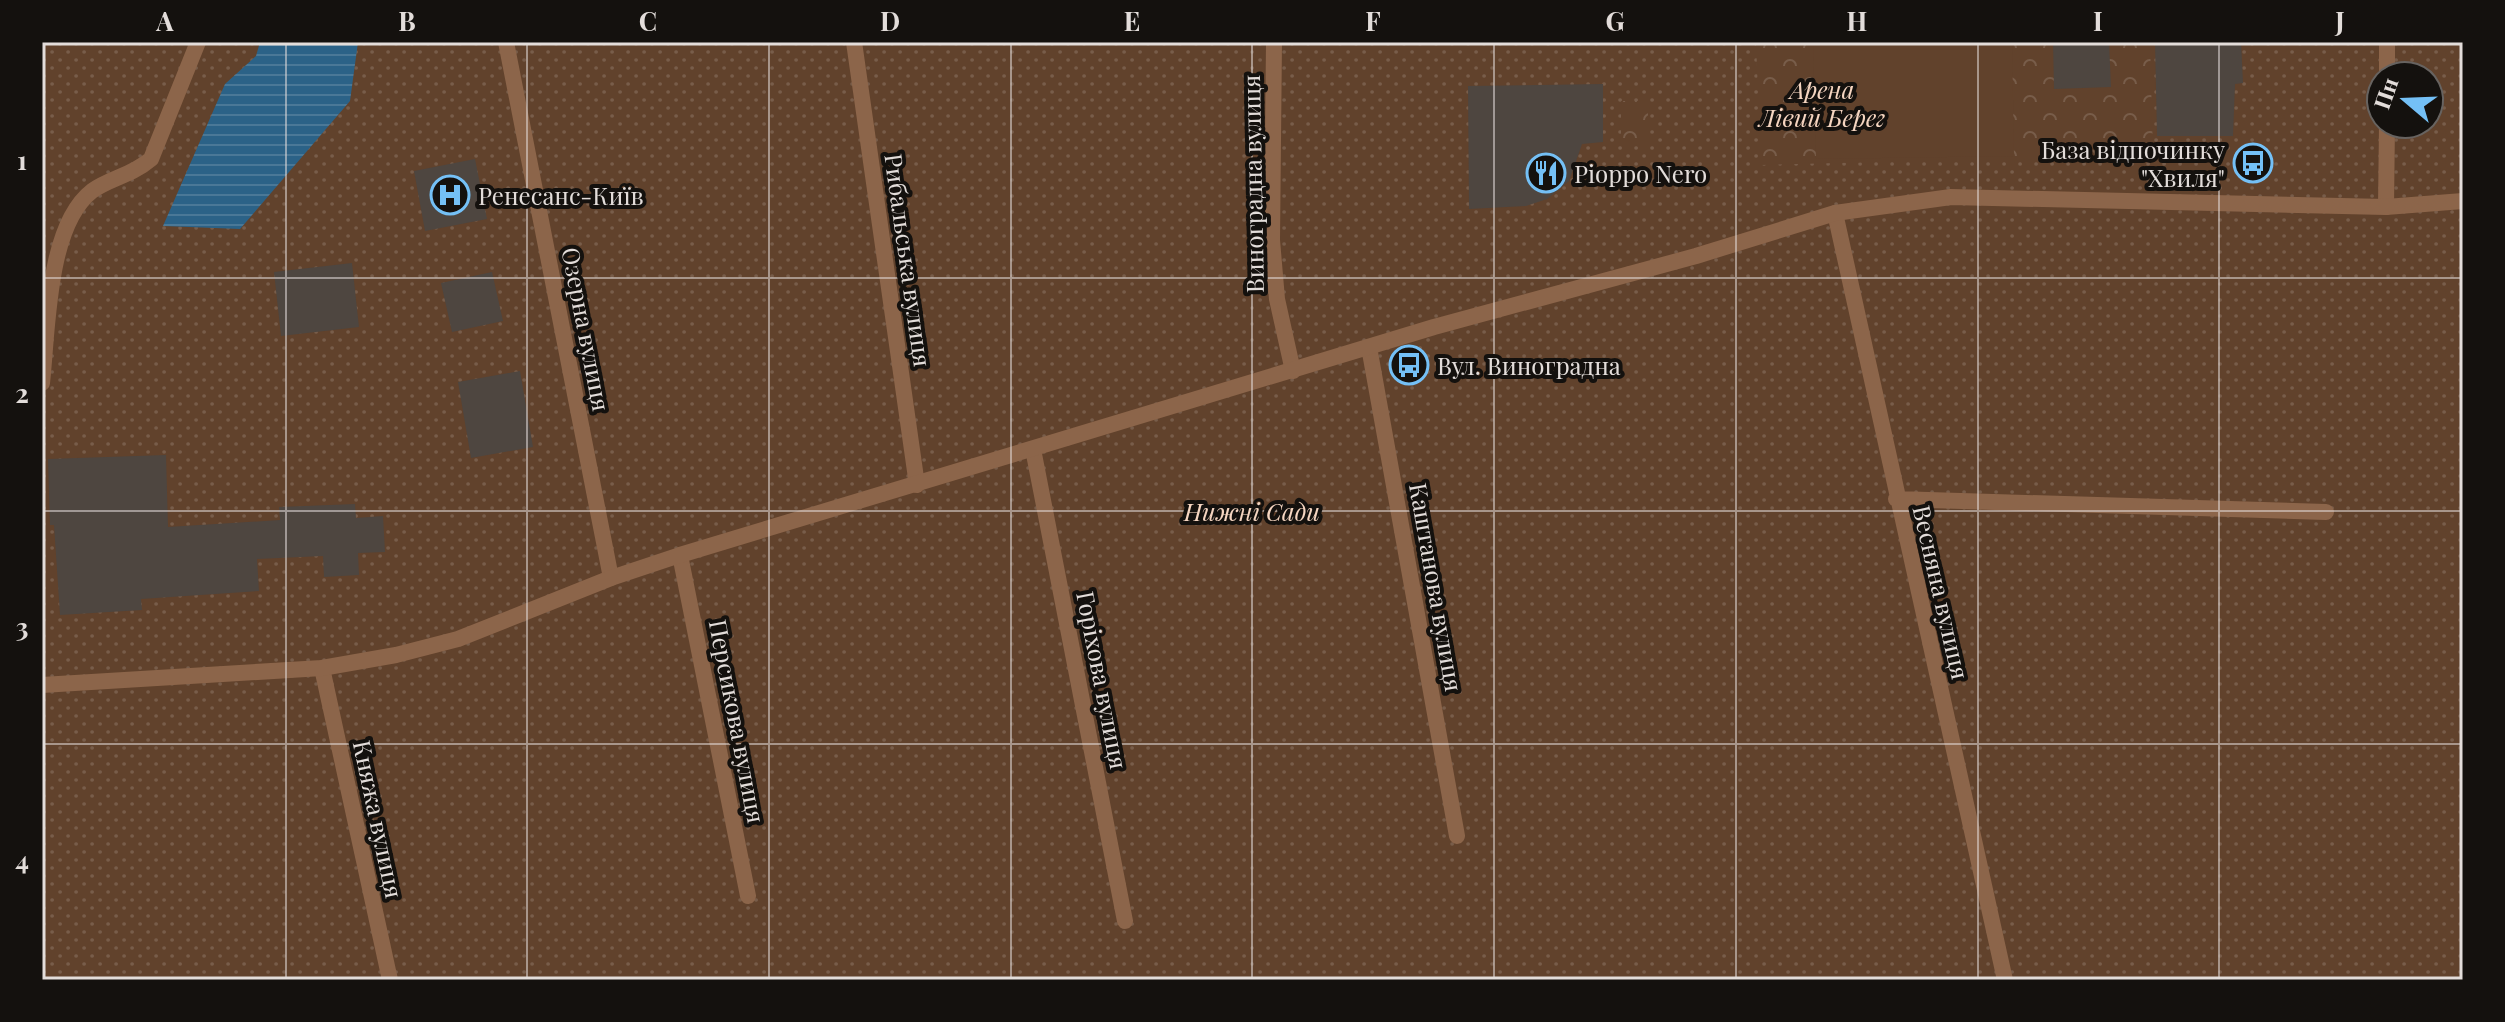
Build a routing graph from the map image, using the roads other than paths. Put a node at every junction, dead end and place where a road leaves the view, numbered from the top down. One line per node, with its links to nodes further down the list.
1 (198, 42): 11 (street)
2 (506, 42): 17 (street, Озерна вулиця)
3 (854, 42): 13 (street, Рибальська вулиця)
4 (1274, 42): 10 (street, Виноградна вулиця)
5 (2387, 140): 7 (street)
6 (2463, 201): 7 (street)
7 (2386, 207): 8 (street)
8 (1835, 213): 9 (street); 14 (street, Весняна вулиця)
9 (1369, 347): 10 (street); 20 (street, Каштанова вулиця)
10 (1293, 371): 12 (street)
11 (42, 383)
12 (1033, 449): 13 (street); 22 (street, Горіхова вулиця)
13 (917, 485): 16 (street)
14 (1896, 499): 15 (street); 24 (street, Весняна вулиця)
15 (2326, 512)
16 (680, 555): 17 (street); 21 (street, Персикова вулиця)
17 (611, 578): 18 (street)
18 (322, 668): 19 (street); 23 (street, Княжа вулиця)
19 (42, 685)
20 (1457, 836)
21 (748, 896)
22 (1125, 921)
23 (390, 980)
24 (2005, 980)

